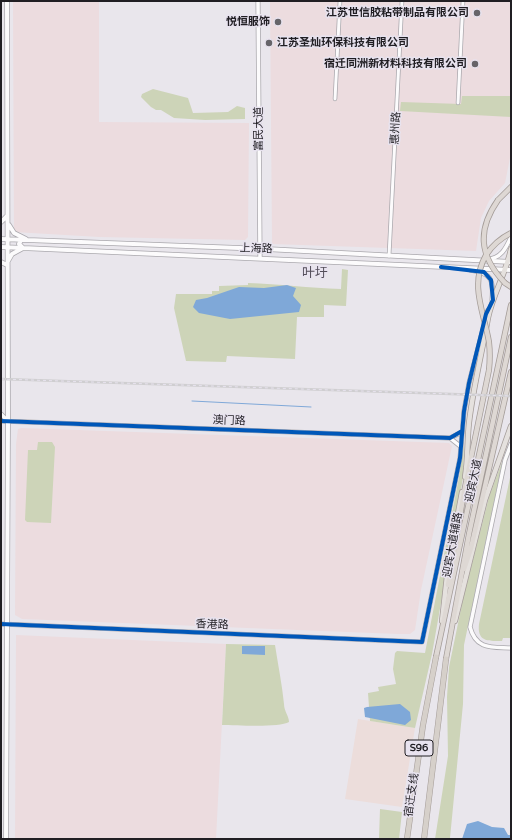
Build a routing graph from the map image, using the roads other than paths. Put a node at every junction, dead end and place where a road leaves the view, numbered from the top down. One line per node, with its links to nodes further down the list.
1 (7, 1): 9 (main road)
2 (258, 1): 22 (street, 富民大道)
3 (340, 1): 6 (street)
4 (402, 1): 26 (street, 惠州路)
5 (463, 1): 7 (street)
6 (335, 99)
7 (458, 103)
8 (511, 186): 36 (highway, bridge)
9 (8, 216): 10 (main road); 11 (main road)
10 (1, 222)
11 (8, 223): 15 (main road); 17 (main road)
12 (511, 233): 54 (highway, bridge)
13 (511, 237): 28 (street)
14 (1, 239): 15 (main road, 上海路)
15 (8, 239): 16 (main road, 上海路); 20 (main road)
16 (21, 240): 17 (main road, 上海路); 21 (main road)
17 (32, 240): 19 (main road, 上海路)
18 (1, 247): 20 (main road, 上海路)
19 (216, 247): 22 (main road, 上海路); 25 (main road)
20 (8, 248): 21 (main road, 上海路); 32 (main road)
21 (23, 248): 25 (main road, 上海路); 32 (main road)
22 (260, 249): 24 (main road, 上海路); 27 (street, 富民大道)
23 (511, 249): 31 (main road, 迎宾大道辅路)
24 (298, 251): 26 (main road, 上海路); 29 (main road)
25 (217, 256): 27 (main road, 上海路)
26 (389, 256): 28 (main road, 上海路)
27 (260, 258): 29 (main road, 上海路)
28 (442, 258): 31 (main road, 上海路)
29 (299, 260): 33 (main road, 上海路)
30 (1, 262): 32 (main road)
31 (510, 262): 34 (main road, 迎宾大道辅路)
32 (7, 263): 43 (main road)
33 (441, 267): 34 (main road, 上海路); 37 (street)
34 (503, 270): 35 (main road, 上海路); 37 (main road, 迎宾大道辅路)
35 (511, 270)
36 (511, 287)
37 (492, 300): 45 (street); 54 (main road, 迎宾大道辅路)
38 (511, 305): 54 (highway, 迎宾大道)
39 (511, 338): 51 (highway, 迎宾大道)
40 (511, 372): 51 (highway)
41 (1, 414): 43 (street)
42 (1, 421): 43 (street, 澳门路)
43 (8, 421): 46 (street, 澳门路); 53 (main road)
44 (511, 426): 55 (main road, 迎宾大道辅路)
45 (462, 432): 46 (street); 48 (street)
46 (450, 438): 48 (street)
47 (511, 444): 50 (street)
48 (460, 446): 53 (street, 香港路)
49 (511, 452): 50 (street)
50 (506, 460): 56 (street)
51 (457, 593): 55 (highway, 迎宾大道)
52 (1, 624): 53 (street, 香港路)
53 (6, 625): 59 (main road)
54 (442, 631): 57 (highway, 迎宾大道)
55 (450, 634): 58 (highway, 迎宾大道)
56 (511, 648)
57 (436, 657): 60 (highway, 宿迁支线 / S96)
58 (446, 659): 61 (highway, 宿迁支线 / S96)
59 (6, 839)
60 (407, 839)
61 (424, 839)

